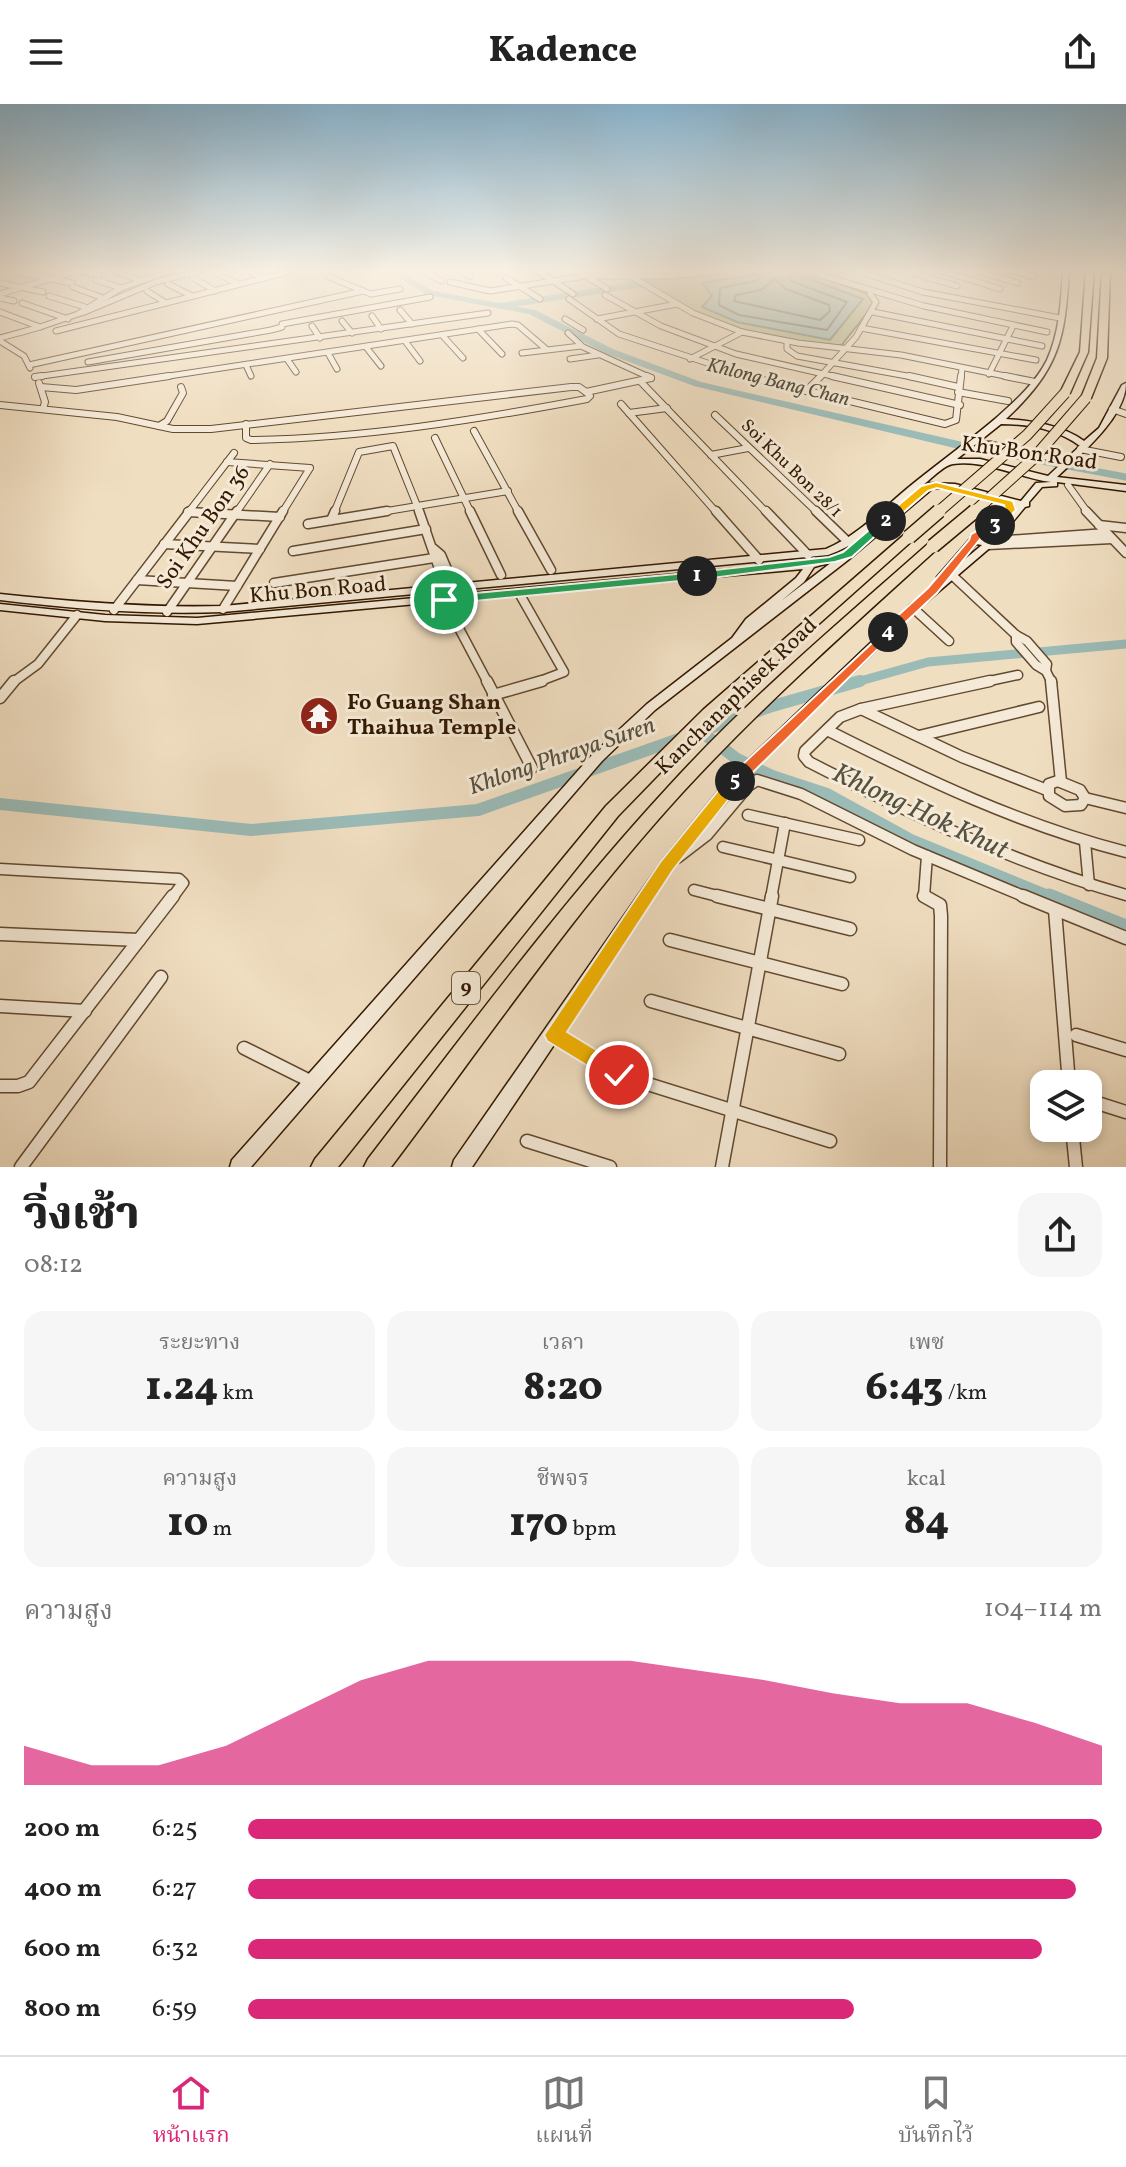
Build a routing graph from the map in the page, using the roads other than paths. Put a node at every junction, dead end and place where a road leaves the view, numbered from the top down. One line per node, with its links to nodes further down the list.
1 (20, 320): 28 (street)
2 (62, 320): 28 (street)
3 (70, 320): 23 (street)
4 (97, 320): 23 (street)
5 (235, 320): 73 (street)
6 (275, 320): 29 (street)
7 (321, 320): 29 (street)
8 (374, 320): 31 (street)
9 (408, 320): 24 (street)
10 (442, 320): 24 (street)
11 (494, 320): 25 (street)
12 (566, 320): 46 (street)
13 (598, 320): 67 (street)
14 (652, 320): 47 (street)
15 (708, 320): 34 (street)
16 (867, 320): 30 (street)
17 (910, 320): 40 (street)
18 (985, 320): 27 (street)
19 (1059, 320): 84 (main road)
20 (1086, 320): 230 (highway, Kanchanaphisek Road / 9, bridge)
21 (1104, 320): 231 (highway, Kanchanaphisek Road / 9, bridge)
22 (342, 321): 36 (street)
23 (79, 324): 33 (street)
24 (412, 324): 31 (street)
25 (503, 325): 32 (street); 54 (street)
26 (312, 326): 39 (street)
27 (1013, 326): 35 (street); 40 (street)
28 (40, 327): 41 (street)
29 (281, 328): 43 (street); 71 (street)
30 (861, 328): 52 (street); 59 (street)
31 (381, 329): 36 (street)
32 (478, 329): 37 (street); 61 (street)
33 (56, 331)
34 (742, 332): 44 (street); 47 (street)
35 (1047, 332)
36 (352, 333): 39 (street)
37 (442, 335): 42 (street); 64 (street)
38 (250, 336): 50 (street)
39 (320, 338): 43 (street)
40 (1005, 339): 48 (street); 59 (street)
41 (0, 340): 49 (street)
42 (405, 341): 51 (street); 69 (street)
43 (288, 342): 50 (street)
44 (787, 342): 52 (street); 70 (street)
45 (218, 343): 56 (street)
46 (581, 346): 54 (street); 62 (street)
47 (713, 346): 67 (street); 80 (street)
48 (1042, 346)
49 (9, 347): 55 (street); 73 (street)
50 (255, 347): 56 (street)
51 (366, 347): 57 (street); 75 (street)
52 (847, 348): 70 (street); 76 (street)
53 (185, 349): 63 (street)
54 (546, 349): 58 (street)
55 (0, 352)
56 (221, 352): 63 (street)
57 (328, 353): 65 (street); 77 (street)
58 (522, 353)
59 (998, 353): 68 (street); 79 (street)
60 (151, 354): 72 (street)
61 (502, 354)
62 (599, 355): 66 (street); 83 (street)
63 (188, 357): 72 (street)
64 (463, 358)
65 (287, 359): 74 (street); 78 (street)
66 (570, 359)
67 (690, 359): 89 (street)
68 (1036, 360)
69 (420, 361)
70 (833, 361): 80 (street); 88 (street)
71 (88, 362)
72 (154, 362): 82 (street)
73 (29, 365): 82 (street)
74 (246, 365): 81 (street); 86 (street)
75 (381, 366)
76 (962, 368): 79 (street); 88 (street)
77 (337, 369)
78 (296, 372)
79 (993, 374): 84 (street)
80 (821, 375): 89 (street); 94 (street)
81 (251, 376)
82 (35, 377): 86 (street)
83 (641, 382): 90 (street); 95 (street)
84 (1033, 385): 101 (main road); 103 (main road)
85 (1126, 385): 97 (main road)
86 (41, 387): 96 (street)
87 (181, 387): 105 (street)
88 (958, 390): 91 (street); 94 (street)
89 (806, 391): 94 (street)
90 (586, 392): 104 (street); 104 (street)
91 (1008, 401)
92 (621, 404): 98 (street)
93 (0, 405): 96 (street)
94 (960, 405)
95 (667, 408): 98 (street); 115 (street)
96 (43, 409): 105 (street)
97 (1112, 409): 99 (street); 102 (main road)
98 (629, 413): 152 (street)
99 (1126, 414)
100 (715, 415): 112 (street, Soi Khu Bon 28/1)
101 (997, 421): 103 (main road); 107 (main road)
102 (1103, 422): 108 (main road); 111 (main road)
103 (1019, 423): 108 (main road)
104 (246, 424): 105 (street)
105 (158, 426)
106 (474, 431): 128 (street)
107 (985, 432): 110 (main road); 113 (main road)
108 (1074, 436): 111 (main road)
109 (435, 438): 129 (street)
110 (1002, 446): 113 (main road); 118 (main road)
111 (1082, 447): 116 (street); 118 (main road)
112 (748, 448): 115 (street); 143 (street, Soi Khu Bon 28/1)
113 (971, 448): 117 (main road); 120 (main road)
114 (234, 453): 119 (street)
115 (711, 455): 151 (street)
116 (1121, 457)
117 (948, 461): 120 (main road, Khu Bon Road); 122 (main road, Khu Bon Road)
118 (1067, 461): 123 (main road)
119 (227, 462): 121 (street); 133 (street)
120 (980, 462): 124 (main road, Khu Bon Road)
121 (270, 464): 134 (street, Soi Khu Bon 36); 135 (street)
122 (936, 473): 125 (main road); 143 (main road, Khu Bon Road)
123 (1052, 476): 124 (main road, Khu Bon Road); 127 (main road, Khu Bon Road)
124 (1038, 481): 126 (main road, Khu Bon Road); 131 (main road, Khu Bon Road)
125 (945, 485): 130 (main road, Khu Bon Road); 150 (main road, Khu Bon Road)
126 (1068, 485): 127 (main road, Khu Bon Road); 138 (street)
127 (1126, 490)
128 (508, 491): 129 (street); 153 (street)
129 (465, 498): 132 (street); 154 (street)
130 (1009, 503): 131 (main road, Khu Bon Road); 142 (main road)
131 (1026, 504): 142 (main road)
132 (417, 506): 136 (street); 136 (street); 140 (street)
133 (188, 512): 134 (street); 144 (street)
134 (234, 515): 135 (street); 145 (street, Soi Khu Bon 36)
135 (280, 517): 146 (street)
136 (331, 520): 137 (street)
137 (308, 524)
138 (1099, 525): 139 (street); 141 (street)
139 (1126, 528)
140 (426, 529): 147 (street); 149 (street)
141 (1109, 536): 142 (street); 148 (street)
142 (987, 540): 155 (main road); 161 (main road)
143 (848, 542): 151 (main road, Khu Bon Road)
144 (164, 544): 145 (street); 156 (street)
145 (212, 547): 146 (street); 158 (street, Soi Khu Bon 36)
146 (260, 549): 160 (street)
147 (293, 551)
148 (1126, 553)
149 (434, 554): 159 (street); 162 (street)
150 (847, 555): 151 (main road, Khu Bon Road); 157 (main road)
151 (812, 558): 152 (main road, Khu Bon Road); 152 (main road, Khu Bon Road); 157 (main road); 163 (main road)
152 (762, 565): 162 (main road, Khu Bon Road); 163 (main road); 164 (main road, Khu Bon Road)
153 (551, 570)
154 (501, 575)
155 (953, 576): 161 (main road); 182 (street)
156 (137, 580): 158 (street); 169 (street)
157 (813, 582): 172 (main road)
158 (187, 583): 160 (street); 170 (street, Soi Khu Bon 36)
159 (274, 583)
160 (237, 586): 168 (street)
161 (932, 591): 167 (main road)
162 (449, 592): 164 (main road, Khu Bon Road); 168 (main road, Khu Bon Road); 171 (main road, Khu Bon Road); 175 (street)
163 (786, 592): 172 (main road)
164 (519, 593): 175 (street)
165 (0, 597): 169 (main road, Khu Bon Road)
166 (0, 607): 171 (main road, Khu Bon Road)
167 (913, 608): 173 (street); 194 (main road)
168 (223, 609): 170 (main road, Khu Bon Road)
169 (114, 610): 170 (main road, Khu Bon Road)
170 (167, 612)
171 (77, 615): 176 (street)
172 (737, 639): 220 (main road)
173 (949, 641)
174 (1018, 675): 178 (street)
175 (493, 695): 181 (street)
176 (0, 698)
177 (1039, 707): 180 (street)
178 (861, 709): 179 (street); 180 (street)
179 (827, 730): 189 (street); 197 (street)
180 (918, 736): 183 (street)
181 (532, 768)
182 (1061, 782): 183 (street); 184 (street)
183 (1047, 790): 184 (street)
184 (1085, 798): 185 (street)
185 (1126, 808)
186 (748, 815): 187 (street)
187 (785, 823): 188 (street); 193 (street)
188 (859, 840)
189 (1085, 842): 191 (street); 197 (street)
190 (723, 847): 193 (street)
191 (1126, 852)
192 (927, 856): 194 (street); 201 (street); 235 (street)
193 (778, 860): 196 (street); 200 (street)
194 (667, 865): 214 (main road)
195 (0, 869): 205 (street)
196 (850, 877)
197 (1089, 885): 199 (street)
198 (694, 890): 200 (street)
199 (1126, 895)
200 (769, 909): 202 (street); 207 (street)
201 (1055, 910): 204 (street); 219 (street)
202 (850, 929)
203 (0, 934): 205 (street)
204 (1126, 938)
205 (139, 940): 212 (street)
206 (670, 940): 207 (street)
207 (759, 963): 209 (street); 213 (street)
208 (161, 977): 228 (street)
209 (842, 984)
210 (651, 1001): 213 (street)
211 (0, 1006): 212 (street)
212 (85, 1011): 221 (street)
213 (747, 1029): 218 (street); 223 (street)
214 (554, 1035): 223 (street); 232 (main road)
215 (1076, 1035): 217 (street)
216 (244, 1048): 220 (street)
217 (1126, 1050)
218 (839, 1054)
219 (1068, 1070)
220 (313, 1082): 229 (main road)
221 (0, 1086)
222 (1102, 1104): 224 (street)
223 (732, 1110): 226 (street); 234 (street)
224 (1126, 1112)
225 (527, 1141): 233 (street)
226 (830, 1141)
227 (1073, 1142): 236 (street)
228 (21, 1167)
229 (239, 1167)
230 (323, 1167)
231 (376, 1167)
232 (461, 1167)
233 (610, 1167)
234 (722, 1167)
235 (940, 1167)
236 (1076, 1167)

